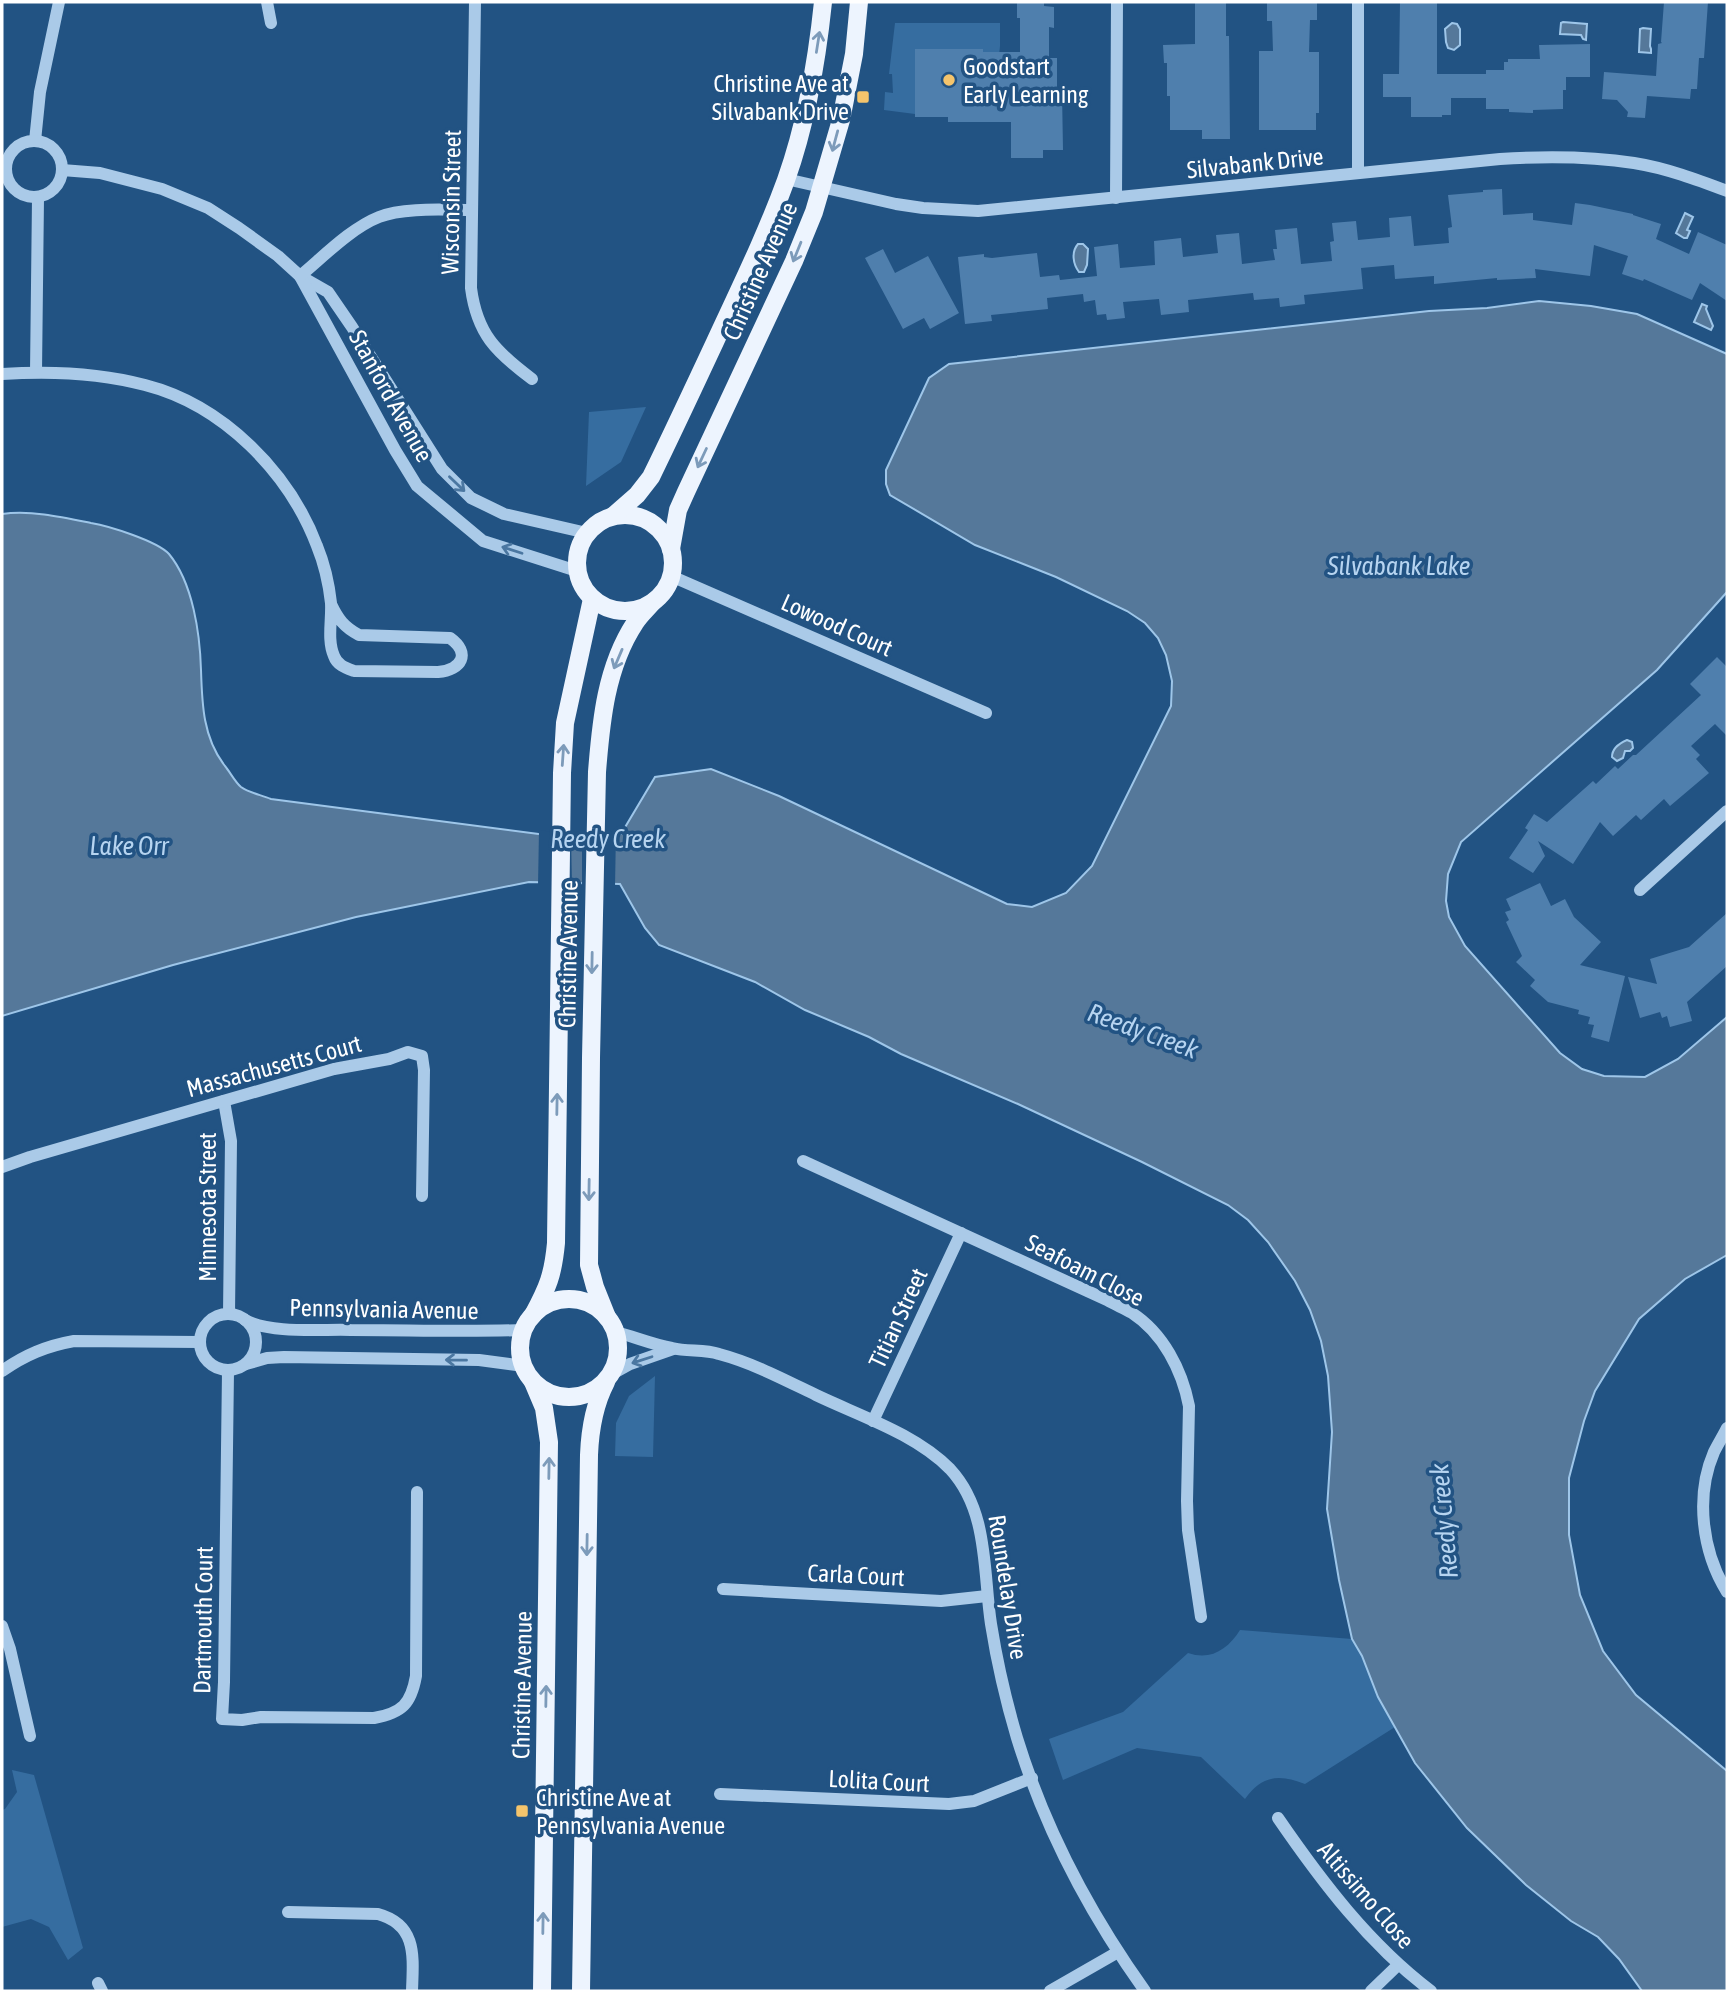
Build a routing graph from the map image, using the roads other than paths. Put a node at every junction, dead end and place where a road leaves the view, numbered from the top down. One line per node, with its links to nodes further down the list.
1 (59, 2): 9 (street)
2 (267, 2): 8 (street)
3 (475, 2): 19 (street, Wisconsin Street)
4 (823, 2): 14 (main road, Christine Avenue, one-way to 4)
5 (859, 2): 15 (main road, Christine Avenue, one-way to 15)
6 (1117, 2): 18 (street)
7 (1358, 2): 12 (street)
8 (271, 23)
9 (34, 141): 10 (street); 11 (street)
10 (62, 170): 17 (street); 20 (street, Stanford Avenue)
11 (4, 172): 17 (street)
12 (1358, 173): 16 (street, Silvabank Drive); 18 (street, Silvabank Drive)
13 (1727, 176): 16 (street)
14 (786, 179): 15 (street, Silvabank Drive); 24 (main road, Christine Avenue)
15 (821, 188): 18 (street, Silvabank Drive); 26 (main road, Christine Avenue, one-way to 26)
16 (1725, 190)
17 (38, 198): 21 (street)
18 (1116, 198)
19 (472, 210): 20 (street); 23 (street, Wisconsin Street)
20 (300, 276): 25 (street, Stanford Avenue, one-way to 25); 27 (street, Stanford Avenue, one-way to 20)
21 (36, 372): 22 (street); 31 (street)
22 (2, 374)
23 (532, 379)
24 (613, 516): 25 (main road); 26 (main road)
25 (587, 533): 27 (main road)
26 (671, 549): 28 (main road)
27 (577, 571): 29 (main road)
28 (671, 576): 30 (main road); 32 (street, Lowood Court)
29 (593, 599): 30 (main road); 42 (main road, Christine Avenue, one-way to 29)
30 (653, 602): 43 (main road, Christine Avenue, one-way to 43)
31 (331, 608): 31 (street)
32 (986, 713)
33 (1727, 811): 34 (street)
34 (1640, 890)
35 (224, 1101): 37 (street, Massachusetts Court); 38 (street, Massachusetts Court); 40 (street, Minnesota Street)
36 (803, 1161): 39 (street, Seafoam Close)
37 (2, 1167)
38 (422, 1196)
39 (961, 1233): 51 (street, Titian Street); 57 (street, Seafoam Close)
40 (229, 1314): 41 (street); 44 (street)
41 (246, 1320): 42 (street, Pennsylvania Avenue); 46 (street)
42 (528, 1322): 43 (main road); 49 (main road)
43 (612, 1324): 45 (street, Roundelay Drive); 50 (main road)
44 (200, 1342): 47 (street); 48 (street)
45 (673, 1349): 50 (street, Roundelay Drive, one-way to 50); 51 (street, Roundelay Drive)
46 (246, 1364): 48 (street); 49 (street, Pennsylvania Avenue, one-way to 46)
47 (2, 1371)
48 (228, 1371): 53 (street, Dartmouth Court)
49 (528, 1374): 50 (main road); 67 (main road, Christine Avenue, one-way to 49)
50 (609, 1378): 68 (main road, one-way to 68)
51 (873, 1422): 56 (street, Roundelay Drive)
52 (1727, 1428): 55 (street)
53 (417, 1492)
54 (723, 1589): 56 (street, Carla Court)
55 (1727, 1592)
56 (987, 1596): 60 (street, Roundelay Drive)
57 (1200, 1617)
58 (2, 1626): 59 (street)
59 (30, 1736)
60 (1031, 1778): 61 (street, Lolita Court); 64 (street, Roundelay Drive)
61 (720, 1794)
62 (1278, 1818): 65 (street, Altissimo Close)
63 (288, 1912): 66 (street)
64 (1118, 1952): 69 (street); 70 (street, Roundelay Drive)
65 (1398, 1965): 71 (street); 72 (street, Altissimo Close)
66 (412, 1991)
67 (542, 1991)
68 (581, 1991)
69 (1050, 1991)
70 (1145, 1991)
71 (1371, 1991)
72 (1431, 1991)

